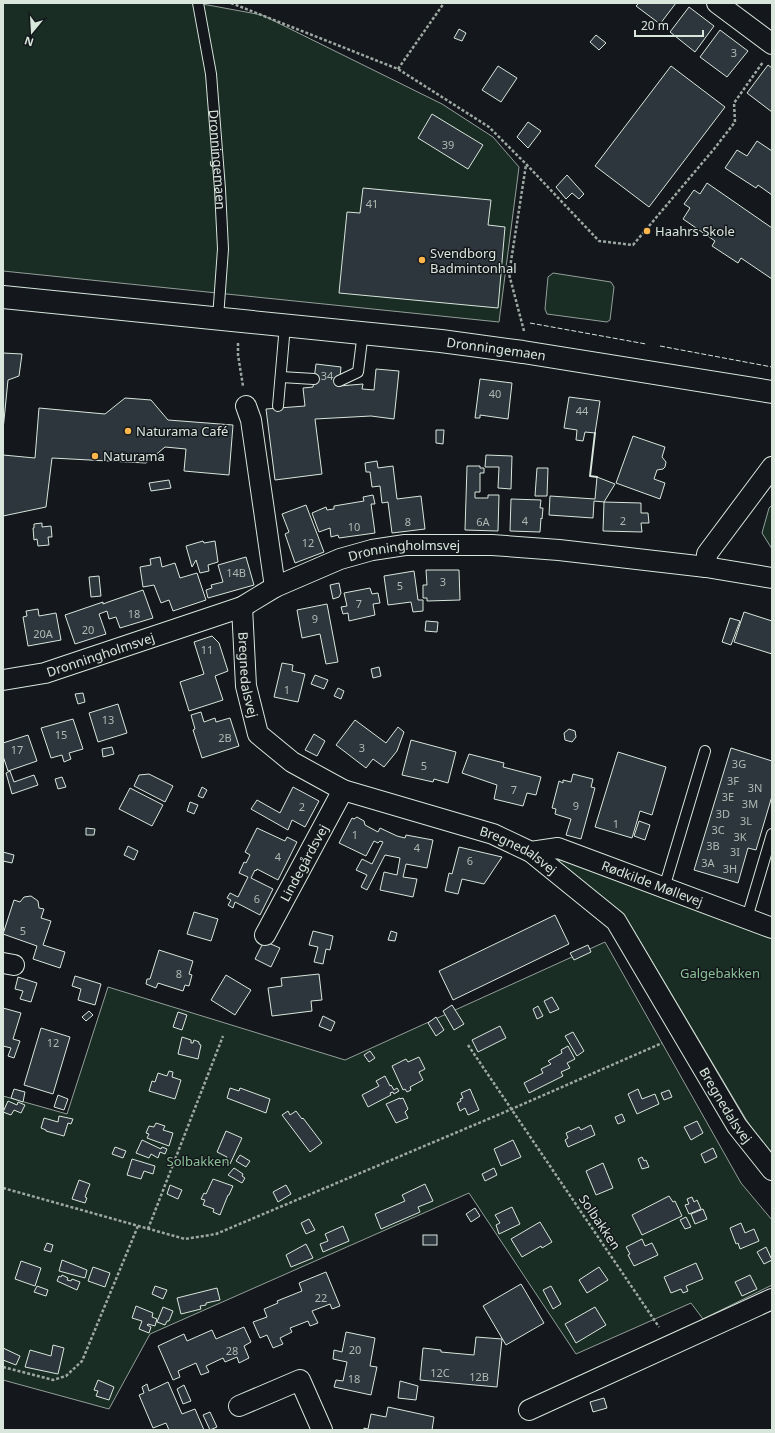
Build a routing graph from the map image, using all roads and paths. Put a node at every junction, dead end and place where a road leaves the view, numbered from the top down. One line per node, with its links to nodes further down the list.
1 (198, 3): 9 (lane, Dronningemaen)
2 (231, 3): 6 (path)
3 (444, 3): 6 (path)
4 (717, 3): 5 (street)
5 (770, 50): 7 (path)
6 (398, 69): 7 (path)
7 (527, 164): 13 (path)
8 (3, 298): 9 (street, Dronningemaen)
9 (218, 318): 10 (street, Dronningemaen)
10 (240, 320): 11 (street, Dronningemaen); 18 (path)
11 (286, 325): 12 (street, Dronningemaen); 14 (lane)
12 (363, 332): 13 (street, Dronningemaen); 16 (lane)
13 (523, 352): 17 (street, Dronningemaen)
14 (281, 377): 15 (lane); 19 (lane)
15 (314, 379)
16 (339, 381)
17 (772, 392)
18 (246, 406): 23 (street)
19 (278, 406)
20 (772, 467): 21 (street)
21 (706, 567): 22 (street, Dronningholmsvej); 23 (street, Dronningholmsvej)
22 (772, 578)
23 (275, 587): 24 (street, Dronningholmsvej)
24 (242, 607): 25 (street, Dronningholmsvej); 27 (street, Bregnedalsvej)
25 (3, 680)
26 (705, 751): 30 (lane)
27 (343, 790): 29 (street, Bregnedalsvej); 33 (street, Lindegårdsvej)
28 (772, 834): 31 (lane)
29 (531, 852): 30 (street, Rødkilde Møllevej); 34 (street, Bregnedalsvej)
30 (664, 888): 31 (street, Rødkilde Møllevej)
31 (747, 918): 32 (street, Rødkilde Møllevej)
32 (772, 928)
33 (265, 934)
34 (683, 1034): 37 (path); 38 (street, Bregnedalsvej)
35 (223, 1036): 41 (path)
36 (468, 1045): 37 (path, Solbakken)
37 (512, 1109): 41 (path); 43 (path, Solbakken)
38 (772, 1170)
39 (3, 1188): 40 (path)
40 (138, 1226): 41 (path); 44 (path)
41 (148, 1229)
42 (772, 1299): 43 (street)
43 (672, 1346): 46 (street)
44 (3, 1366)
45 (239, 1406): 47 (street)
46 (529, 1410)
47 (322, 1430)

